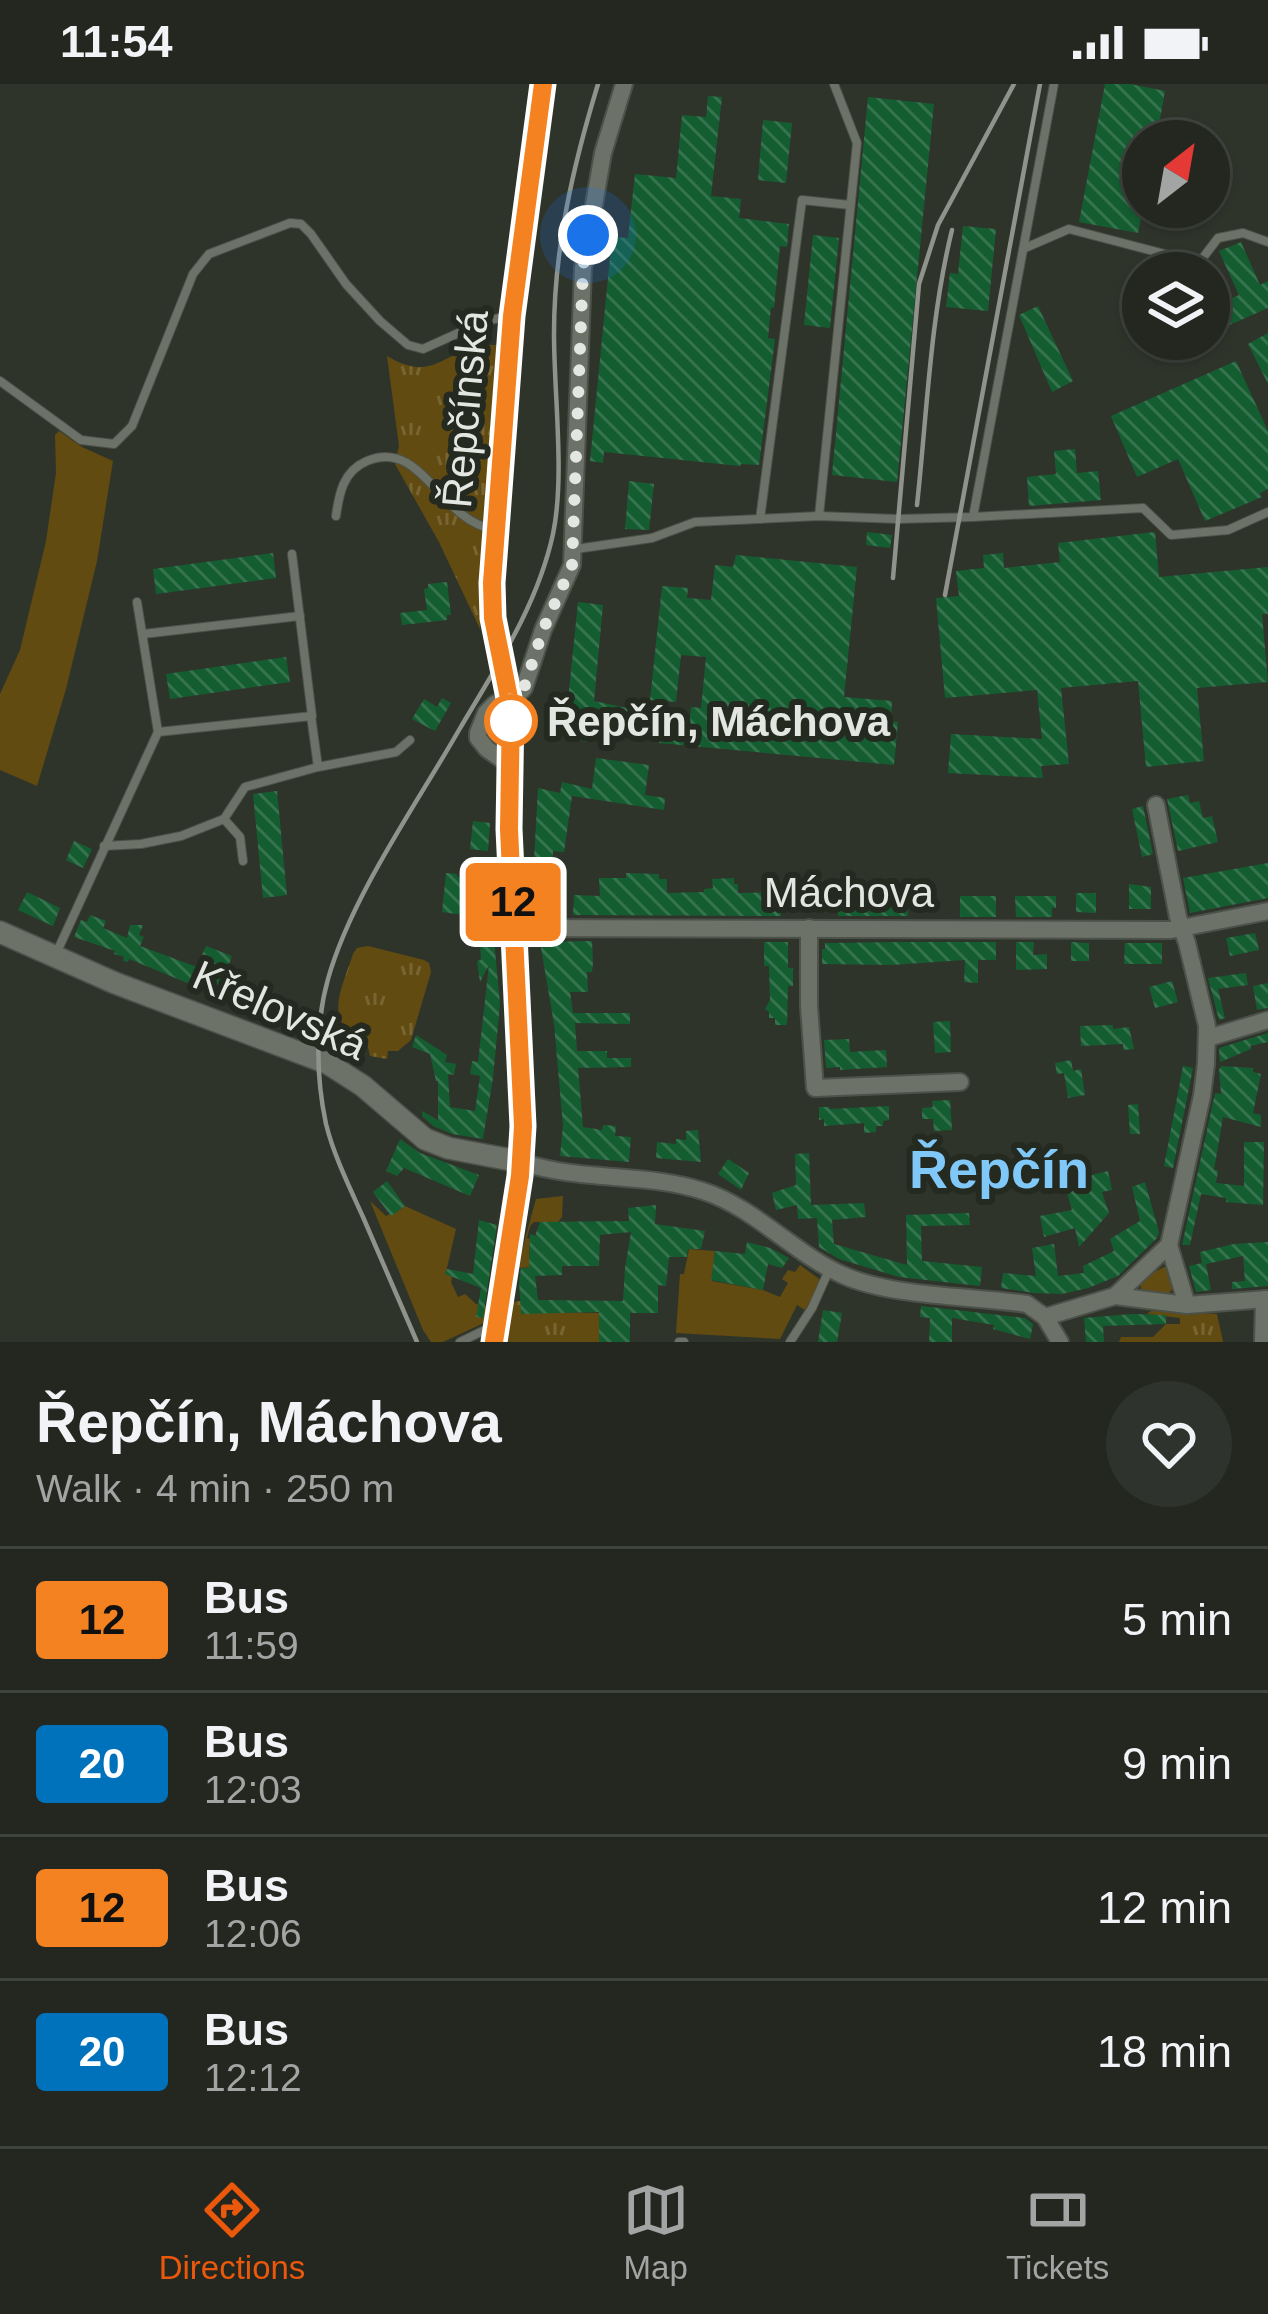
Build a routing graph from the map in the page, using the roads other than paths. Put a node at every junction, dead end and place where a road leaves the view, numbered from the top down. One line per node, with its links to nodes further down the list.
1 (542, 84): 8 (street, Řepčínská)
2 (624, 84): 16 (street)
3 (834, 84): 5 (lane)
4 (1054, 84): 7 (lane)
5 (850, 205): 12 (lane); 14 (lane)
6 (1268, 242): 7 (lane)
7 (1023, 249): 13 (lane)
8 (512, 316): 9 (lane); 15 (street, Řepčínská)
9 (0, 381)
10 (1268, 512): 13 (lane)
11 (336, 516): 15 (lane)
12 (819, 516): 13 (lane); 14 (lane)
13 (973, 517)
14 (760, 519): 16 (lane)
15 (494, 529): 21 (street, Řepčínská)
16 (574, 549): 21 (street)
17 (292, 554): 19 (lane)
18 (137, 602): 20 (lane)
19 (300, 616): 20 (lane); 22 (lane)
20 (142, 634): 23 (lane)
21 (510, 698): 25 (street, Řepčínská); 25 (street)
22 (311, 716): 23 (lane); 26 (lane)
23 (158, 732): 29 (lane)
24 (410, 740): 26 (lane)
25 (510, 765): 32 (street, Řepčínská)
26 (318, 767): 28 (lane)
27 (1156, 805): 34 (street)
28 (224, 819): 29 (lane); 30 (lane)
29 (104, 846): 36 (lane)
30 (243, 861)
31 (1268, 911): 34 (street, Máchova)
32 (520, 928): 33 (street, Máchova); 40 (street, Řepčínská)
33 (809, 928): 34 (street, Máchova); 39 (street)
34 (1182, 928): 38 (street)
35 (0, 932): 36 (street, Křelovská)
36 (55, 957): 40 (street, Křelovská)
37 (1268, 1020): 38 (street)
38 (1208, 1038): 41 (street)
39 (960, 1082)
40 (521, 1162): 42 (street); 47 (street, Řepčínská)
41 (1169, 1245): 43 (street); 45 (street)
42 (829, 1269): 46 (street); 49 (lane)
43 (1115, 1296): 45 (street); 46 (street)
44 (1266, 1299): 45 (street); 51 (street)
45 (1187, 1305)
46 (1045, 1316): 50 (street)
47 (495, 1333): 48 (lane)
48 (460, 1342)
49 (790, 1342)
50 (1060, 1342)
51 (1263, 1342)

